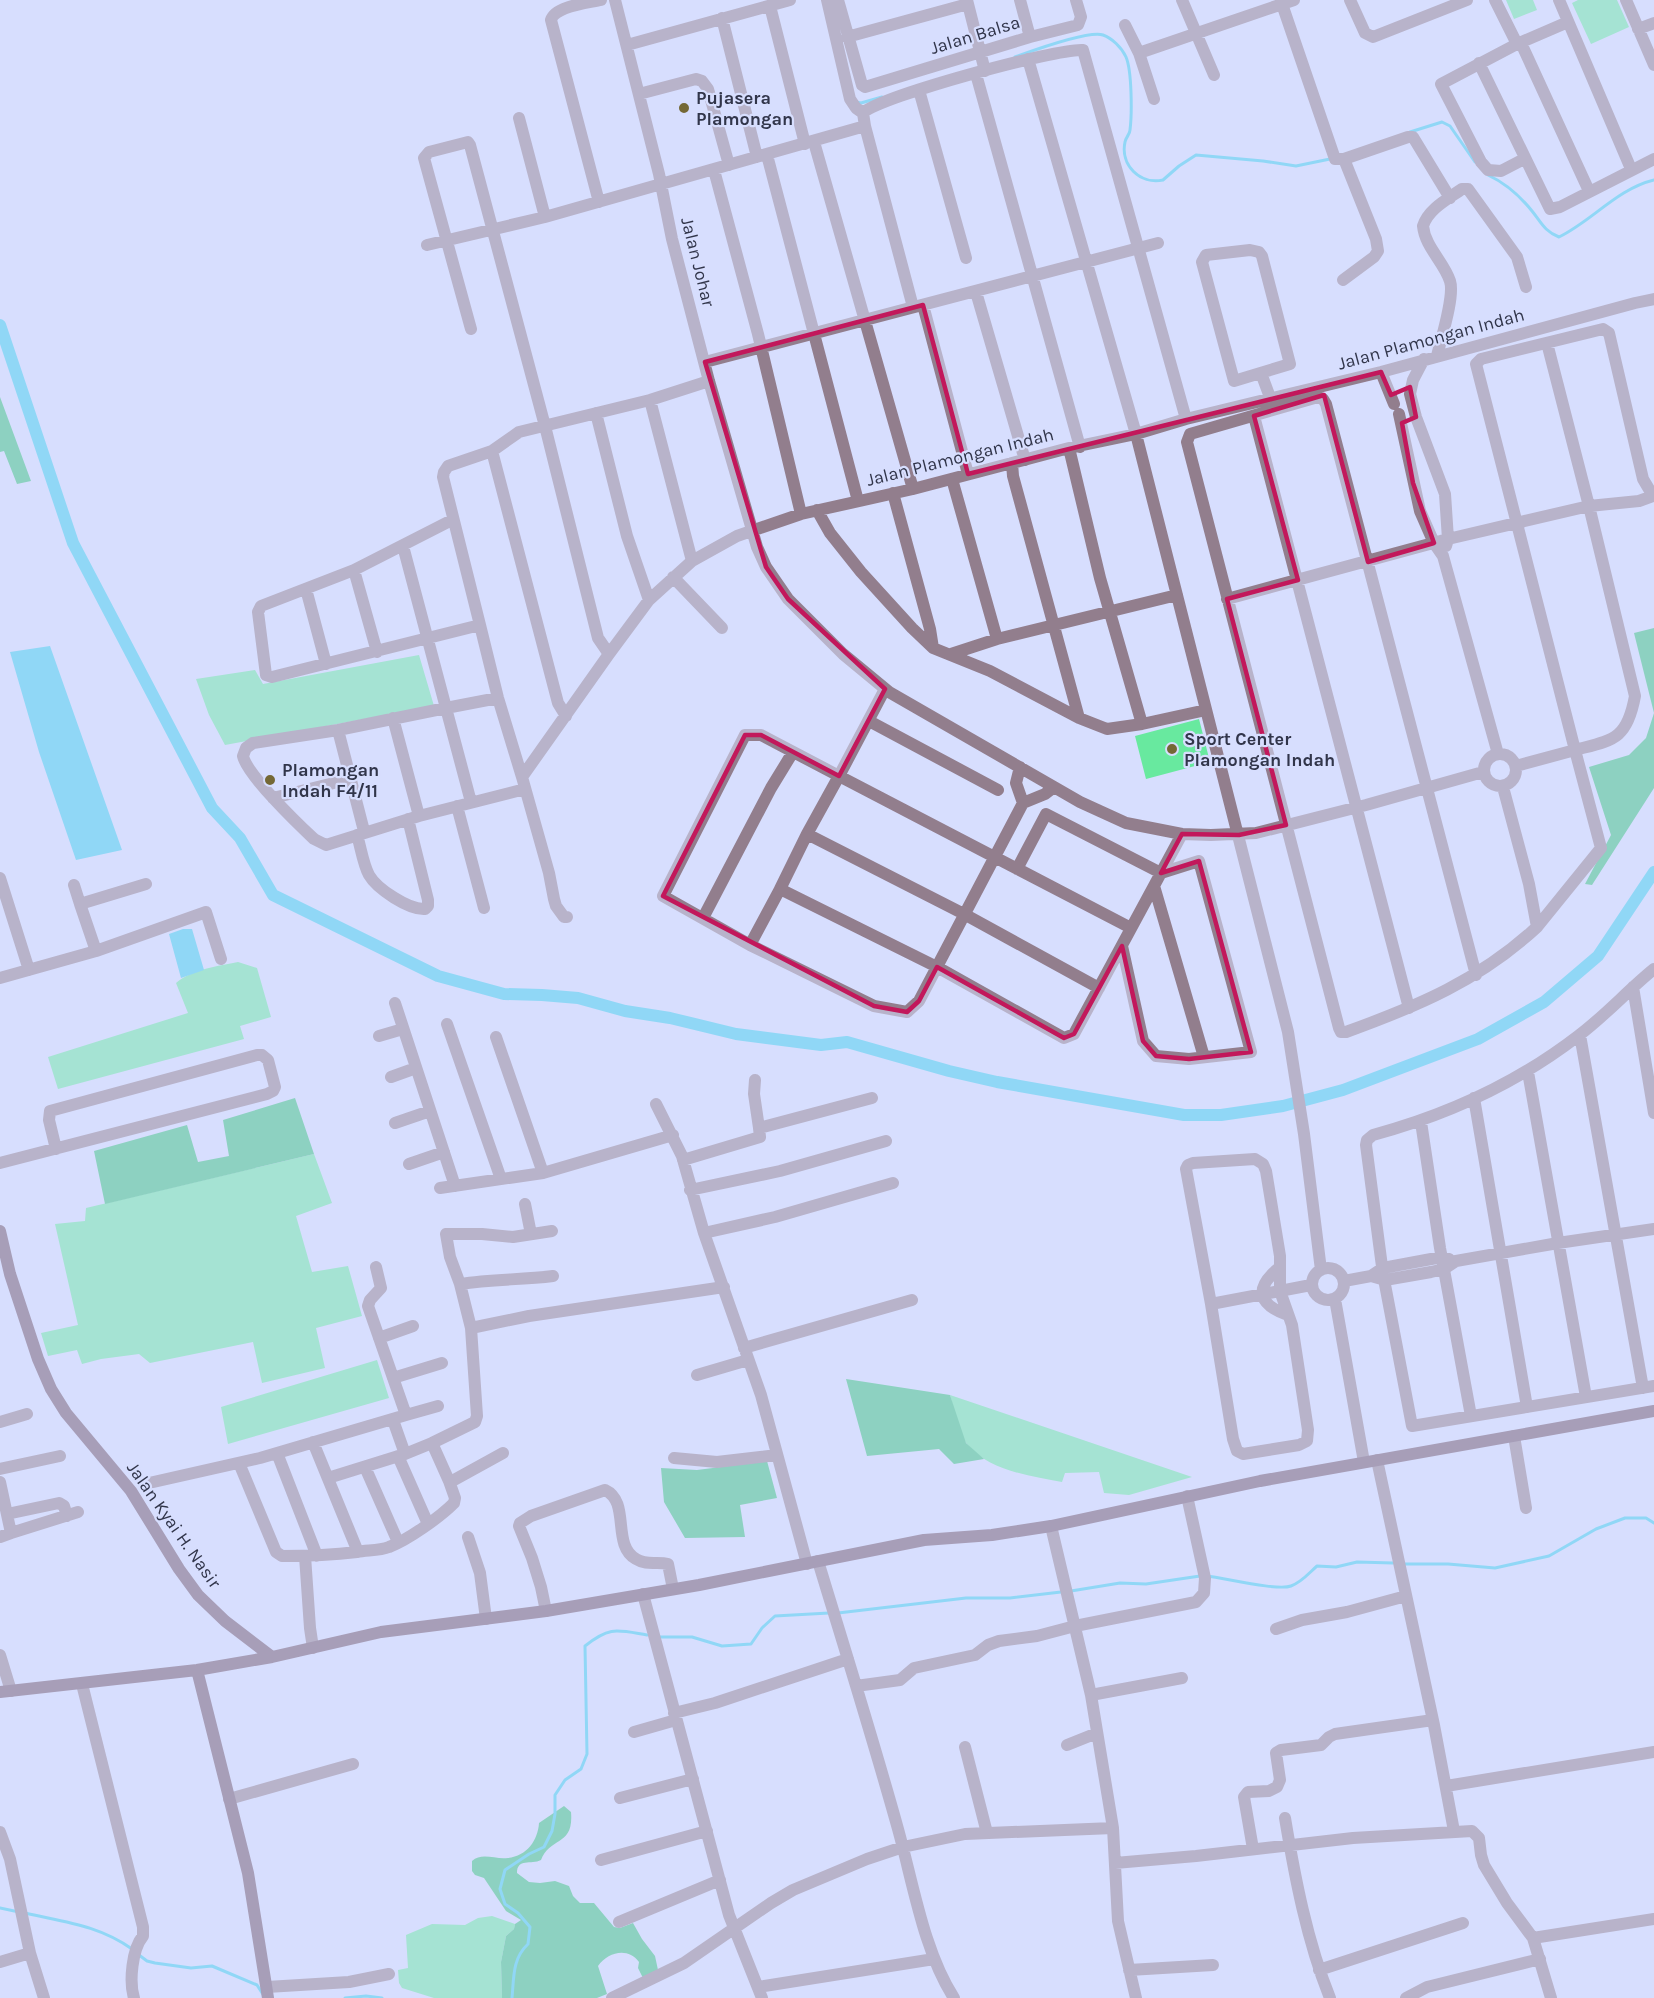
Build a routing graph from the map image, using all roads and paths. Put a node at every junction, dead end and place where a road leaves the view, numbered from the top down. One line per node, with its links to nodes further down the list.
1 (615, 0): 27 (street, Jalan Johar)
2 (790, 0): 17 (street)
3 (827, 0): 37 (street)
4 (837, 0): 24 (street)
5 (1020, 0): 25 (street)
6 (1182, 0): 23 (street)
7 (1350, 0): 8 (street)
8 (1467, 0)
9 (1495, 0): 26 (street)
10 (1559, 0): 19 (street)
11 (1626, 0): 22 (street)
12 (595, 1): 51 (street)
13 (968, 2): 24 (street); 31 (street)
14 (1288, 2): 16 (street); 42 (street)
15 (1077, 3): 25 (street, Jalan Balsa)
16 (1262, 5): 23 (street)
17 (770, 6): 18 (street); 40 (street)
18 (722, 18): 27 (street); 41 (street)
19 (1568, 22): 26 (street); 46 (street)
20 (1654, 23): 22 (street)
21 (1125, 25): 28 (street)
22 (1638, 29): 32 (street)
23 (1196, 34): 28 (street); 33 (street)
24 (847, 37): 31 (street, Jalan Balsa)
25 (1030, 37): 31 (street, Jalan Balsa)
26 (1519, 44): 30 (street); 49 (street)
27 (627, 45): 35 (street, Jalan Johar)
28 (1139, 53): 36 (street)
29 (1028, 59): 31 (street); 57 (street); 59 (street)
30 (1479, 63): 43 (street); 43 (street)
31 (981, 64): 34 (street); 60 (street)
32 (1654, 65)
33 (1214, 75)
34 (919, 90): 37 (street); 58 (street)
35 (639, 94): 45 (street); 48 (street, Jalan Johar)
36 (1154, 99)
37 (863, 112): 39 (street)
38 (519, 118): 52 (street)
39 (865, 126): 40 (street); 65 (street)
40 (809, 143): 41 (street); 66 (street)
41 (762, 156): 45 (street); 68 (street)
42 (1337, 156): 50 (street); 61 (street)
43 (1524, 159): 49 (street)
44 (1654, 159): 46 (street)
45 (729, 165): 47 (street)
46 (1631, 169): 49 (street)
47 (714, 170): 48 (street); 70 (street)
48 (656, 185): 51 (street); 73 (street, Jalan Johar)
49 (1589, 191)
50 (1450, 198): 62 (street); 71 (street)
51 (599, 202): 52 (street)
52 (545, 216): 53 (street)
53 (494, 229): 54 (street); 54 (street); 86 (street)
54 (447, 240): 56 (street); 67 (street)
55 (1158, 243): 57 (street)
56 (427, 245)
57 (1137, 248): 59 (street); 85 (street)
58 (966, 258)
59 (1088, 263): 60 (street); 87 (street)
60 (1033, 277): 63 (street); 88 (street)
61 (1343, 280)
62 (1526, 287)
63 (976, 292): 65 (street); 90 (street)
64 (1654, 300): 71 (street, Jalan Plamongan Indah)
65 (918, 306): 66 (street); 92 (street)
66 (865, 319): 68 (street); 94 (street)
67 (471, 329)
68 (813, 333): 70 (street); 97 (street)
69 (1547, 343): 96 (street); 98 (street); 102 (street)
70 (760, 346): 73 (street); 100 (street)
71 (1437, 356): 72 (street, Jalan Plamongan Indah)
72 (1424, 359): 74 (street, Jalan Plamongan Indah); 77 (street)
73 (705, 362): 76 (street, Jalan Johar)
74 (1381, 372): 78 (street); 79 (street, Jalan Plamongan Indah)
75 (1261, 373): 75 (street); 79 (street)
76 (709, 381): 80 (street); 103 (street, Jalan Johar)
77 (1410, 387): 78 (street); 84 (street)
78 (1389, 389): 82 (street)
79 (1271, 399): 85 (street, Jalan Plamongan Indah)
80 (650, 400): 81 (street); 108 (street)
81 (596, 413): 86 (street); 116 (street)
82 (1398, 414): 84 (street); 105 (street)
83 (1254, 416): 109 (street); 112 (street); 115 (street)
84 (1416, 417): 104 (street)
85 (1186, 419): 87 (street, Jalan Plamongan Indah)
86 (545, 426): 89 (street); 125 (street)
87 (1136, 434): 88 (street, Jalan Plamongan Indah); 114 (street)
88 (1075, 448): 90 (street, Jalan Plamongan Indah); 117 (street)
89 (492, 451): 101 (street); 132 (street)
90 (1025, 460): 91 (street, Jalan Plamongan Indah)
91 (1012, 463): 92 (street, Jalan Plamongan Indah); 119 (street)
92 (968, 474): 93 (street, Jalan Plamongan Indah)
93 (952, 479): 94 (street, Jalan Plamongan Indah); 122 (street)
94 (913, 489): 95 (street, Jalan Plamongan Indah)
95 (893, 493): 97 (street, Jalan Plamongan Indah); 123 (street)
96 (1654, 497): 98 (street)
97 (858, 501): 99 (street, Jalan Plamongan Indah)
98 (1589, 506): 102 (street); 138 (street)
99 (817, 510): 100 (street, Jalan Plamongan Indah); 123 (street)
100 (801, 514): 103 (street, Jalan Plamongan Indah)
101 (452, 520): 106 (street); 118 (street)
102 (1515, 524): 104 (street); 138 (street)
103 (753, 531): 108 (street, Jalan Plamongan Indah); 128 (street, Jalan Johar)
104 (1448, 539): 105 (street); 107 (street)
105 (1434, 543): 107 (street); 109 (street)
106 (403, 546): 110 (street); 121 (street)
107 (1443, 556): 140 (street)
108 (692, 561): 111 (street, Jalan Plamongan Indah)
109 (1368, 562): 112 (street); 150 (street)
110 (354, 570): 113 (street); 124 (street)
111 (673, 577): 116 (street, Jalan Plamongan Indah); 120 (street)
112 (1298, 580): 115 (street); 155 (street)
113 (306, 589): 127 (street); 127 (street)
114 (1177, 595): 117 (street); 131 (street)
115 (1227, 598): 157 (street)
116 (649, 600): 125 (street, Jalan Plamongan Indah)
117 (1110, 611): 119 (street); 136 (street)
118 (480, 625): 121 (street); 129 (street)
119 (1052, 625): 122 (street); 134 (street)
120 (722, 628)
121 (428, 638): 124 (street); 130 (street)
122 (997, 639): 126 (street)
123 (933, 648): 126 (street)
124 (376, 652): 127 (street)
125 (609, 654): 132 (street, Jalan Plamongan Indah)
126 (951, 654): 134 (street)
127 (326, 664)
128 (885, 689): 135 (street); 142 (street, Jalan Johar)
129 (498, 698): 130 (street); 146 (street)
130 (446, 708): 133 (street); 152 (street)
131 (1206, 710): 136 (street); 161 (street)
132 (566, 716): 146 (street, Jalan Plamongan Indah)
133 (393, 718): 137 (street); 156 (street)
134 (1079, 718): 136 (street)
135 (869, 721): 144 (street); 149 (street)
136 (1142, 724)
137 (338, 730): 145 (street); 151 (street)
138 (1575, 750): 141 (street); 175 (street)
139 (793, 752): 144 (street); 174 (street); 174 (street)
140 (1498, 754): 141 (street); 143 (street)
141 (1516, 766): 148 (street)
142 (1020, 767): 147 (street, Jalan Johar); 153 (street)
143 (1483, 772): 148 (street); 150 (street, Jalan Johar)
144 (838, 776): 159 (street); 162 (street)
145 (350, 779): 151 (street); 158 (street)
146 (524, 783): 152 (street); 173 (street)
147 (1054, 787): 153 (street); 160 (street, Jalan Johar)
148 (1503, 787): 175 (street)
149 (998, 789)
150 (1426, 789): 155 (street, Jalan Johar); 184 (street)
151 (273, 798): 158 (street)
152 (471, 802): 154 (street)
153 (1023, 802): 162 (street)
154 (457, 806): 156 (street); 171 (street)
155 (1356, 808): 157 (street, Jalan Johar); 189 (street)
156 (414, 818): 158 (street); 158 (street)
157 (1286, 825): 161 (street, Jalan Johar); 189 (street)
158 (361, 833)
159 (807, 834): 169 (street); 172 (street)
160 (1182, 834): 161 (street, Jalan Johar); 164 (street)
161 (1239, 834): 233 (street)
162 (995, 856): 163 (street); 172 (street)
163 (1017, 869): 164 (street); 176 (street)
164 (1161, 873): 168 (street); 195 (street)
165 (0, 878): 183 (street)
166 (146, 884): 170 (street)
167 (74, 885): 170 (street)
168 (1154, 886): 176 (street); 195 (street)
169 (780, 889): 177 (street); 181 (street)
170 (80, 904): 179 (street)
171 (484, 908)
172 (964, 914): 181 (street); 187 (street)
173 (567, 917)
174 (703, 918): 177 (street)
175 (1537, 927): 184 (street)
176 (1131, 928): 178 (street)
177 (750, 945): 181 (street)
178 (1122, 946): 187 (street); 195 (street)
179 (96, 951): 180 (street); 183 (street)
180 (221, 959)
181 (937, 968): 187 (street)
182 (1654, 969): 186 (street)
183 (29, 970): 185 (street)
184 (1476, 975): 189 (street)
185 (0, 978)
186 (1633, 987): 192 (street); 204 (street)
187 (1099, 988)
188 (395, 1003): 191 (street)
189 (1410, 1008)
190 (447, 1024): 216 (street)
191 (403, 1029): 193 (street); 196 (street)
192 (1580, 1035): 197 (street); 226 (street)
193 (379, 1036)
194 (496, 1037): 215 (street)
195 (1204, 1057)
196 (416, 1068): 198 (street); 203 (street)
197 (1528, 1072): 201 (street); 228 (street)
198 (391, 1077)
199 (755, 1080): 207 (street)
200 (872, 1098): 207 (street)
201 (1474, 1098): 205 (street); 229 (street)
202 (656, 1104): 208 (street)
203 (430, 1112): 206 (street); 211 (street)
204 (1654, 1113)
205 (1421, 1122): 230 (street); 234 (street)
206 (395, 1123)
207 (759, 1128): 212 (street)
208 (673, 1135): 212 (street); 215 (street)
209 (886, 1141): 220 (street)
210 (56, 1149): 210 (street); 213 (street)
211 (444, 1152): 214 (street); 218 (street)
212 (683, 1160): 220 (street)
213 (0, 1163)
214 (409, 1164)
215 (543, 1173): 216 (street)
216 (501, 1179): 218 (street)
217 (893, 1183): 224 (street)
218 (455, 1186): 219 (street)
219 (440, 1188)
220 (690, 1190): 224 (street)
221 (525, 1204): 225 (street)
222 (1654, 1229): 226 (street)
223 (552, 1231): 225 (street)
224 (704, 1233): 239 (street)
225 (531, 1234): 237 (street)
226 (1616, 1234): 228 (street); 253 (street)
227 (1, 1239): 301 (main road, Jalan Kyai H. Nasir)
228 (1558, 1243): 229 (street); 254 (street)
229 (1500, 1253): 230 (street); 256 (street)
230 (1443, 1263): 234 (street); 260 (street)
231 (376, 1267): 248 (street)
232 (1279, 1268): 240 (street); 241 (street); 244 (street)
233 (1321, 1269): 236 (street); 238 (street)
234 (1384, 1274): 236 (street); 260 (street)
235 (553, 1276): 237 (street)
236 (1344, 1281): 242 (street)
237 (460, 1284): 247 (street)
238 (1311, 1285): 240 (street); 242 (street)
239 (724, 1287): 247 (street); 249 (street)
240 (1280, 1291): 241 (street); 245 (street)
241 (1263, 1294): 244 (street); 245 (street)
242 (1335, 1299): 273 (street)
243 (912, 1300): 249 (street)
244 (1211, 1304): 245 (street)
245 (1288, 1315)
246 (413, 1326): 248 (street)
247 (471, 1328): 265 (street)
248 (379, 1338): 252 (street)
249 (746, 1354): 251 (street); 269 (street)
250 (442, 1362): 252 (street)
251 (697, 1376)
252 (393, 1378): 259 (street)
253 (1648, 1387): 254 (street)
254 (1586, 1397): 256 (street)
255 (438, 1406): 259 (street)
256 (1527, 1407): 260 (street)
257 (1654, 1411): 263 (main road)
258 (27, 1414): 262 (street)
259 (406, 1415): 261 (street)
260 (1471, 1416)
261 (393, 1420): 264 (street); 268 (street)
262 (0, 1422)
263 (1514, 1436): 272 (main road); 282 (street)
264 (313, 1442): 266 (street); 277 (street)
265 (432, 1443): 268 (street); 278 (street)
266 (277, 1453): 274 (street); 290 (street)
267 (503, 1454): 278 (street)
268 (402, 1455): 275 (street); 284 (street)
269 (777, 1455): 271 (street); 291 (street)
270 (60, 1456): 276 (street)
271 (674, 1458)
272 (1377, 1460): 273 (main road); 294 (street)
273 (1364, 1462): 281 (main road)
274 (239, 1463): 280 (street); 290 (street)
275 (365, 1467): 277 (street); 288 (street)
276 (0, 1469)
277 (328, 1478): 289 (street)
278 (449, 1480): 284 (street)
279 (0, 1482): 283 (street)
280 (149, 1483)
281 (1187, 1496): 285 (main road); 297 (street)
282 (1526, 1508)
283 (7, 1514): 286 (street); 286 (street)
284 (428, 1524): 288 (street)
285 (1051, 1526): 291 (main road); 297 (street)
286 (6, 1535)
287 (468, 1537): 296 (street)
288 (398, 1542): 289 (street)
289 (358, 1552): 290 (street)
290 (311, 1556): 299 (street)
291 (812, 1562): 292 (main road); 302 (street)
292 (673, 1589): 293 (main road); 295 (street)
293 (643, 1594): 295 (main road); 309 (street)
294 (1406, 1596): 298 (street); 310 (street)
295 (546, 1611): 296 (main road)
296 (486, 1619): 299 (main road)
297 (1075, 1626): 306 (street); 308 (street)
298 (1276, 1629)
299 (313, 1648): 301 (main road)
300 (0, 1655): 307 (street)
301 (273, 1657): 303 (main road)
302 (848, 1659): 306 (street); 309 (street)
303 (197, 1670): 305 (main road); 320 (main road)
304 (1182, 1678): 308 (street)
305 (82, 1684): 307 (main road); 349 (street)
306 (856, 1686): 328 (street)
307 (6, 1692)
308 (1091, 1695): 312 (street)
309 (675, 1717): 311 (street); 317 (street)
310 (1433, 1720): 318 (street); 329 (street)
311 (634, 1732)
312 (1097, 1732): 313 (street); 322 (street)
313 (1067, 1745)
314 (965, 1747): 326 (street)
315 (1654, 1752): 318 (street)
316 (353, 1764): 320 (street)
317 (693, 1779): 319 (street); 323 (street)
318 (1446, 1786): 324 (street)
319 (620, 1798)
320 (229, 1799): 346 (main road)
321 (1285, 1818): 327 (street)
322 (1113, 1828): 326 (street); 331 (street)
323 (707, 1831): 330 (street); 332 (street)
324 (1454, 1831): 327 (street); 337 (street)
325 (0, 1832): 338 (street)
326 (987, 1833): 328 (street)
327 (1290, 1844): 329 (street); 344 (street)
328 (903, 1847): 336 (street); 339 (street)
329 (1253, 1849): 331 (street)
330 (601, 1860)
331 (1115, 1863): 343 (street)
332 (720, 1880): 334 (street); 336 (street)
333 (1654, 1919): 337 (street)
334 (619, 1922)
335 (1462, 1923): 344 (street)
336 (734, 1930): 347 (street); 350 (street)
337 (1533, 1938): 340 (street)
338 (30, 1953): 341 (street); 348 (street)
339 (934, 1959): 347 (street); 351 (street)
340 (1540, 1959): 354 (street); 355 (street)
341 (0, 1962)
342 (1213, 1965): 343 (street)
343 (1130, 1970): 352 (street)
344 (1319, 1970): 353 (street)
345 (389, 1974): 346 (street)
346 (268, 1992)
347 (760, 1992)
348 (44, 1998)
349 (134, 1998)
350 (612, 1998)
351 (954, 1998)
352 (1136, 1998)
353 (1330, 1998)
354 (1406, 1998)
355 (1551, 1998)

